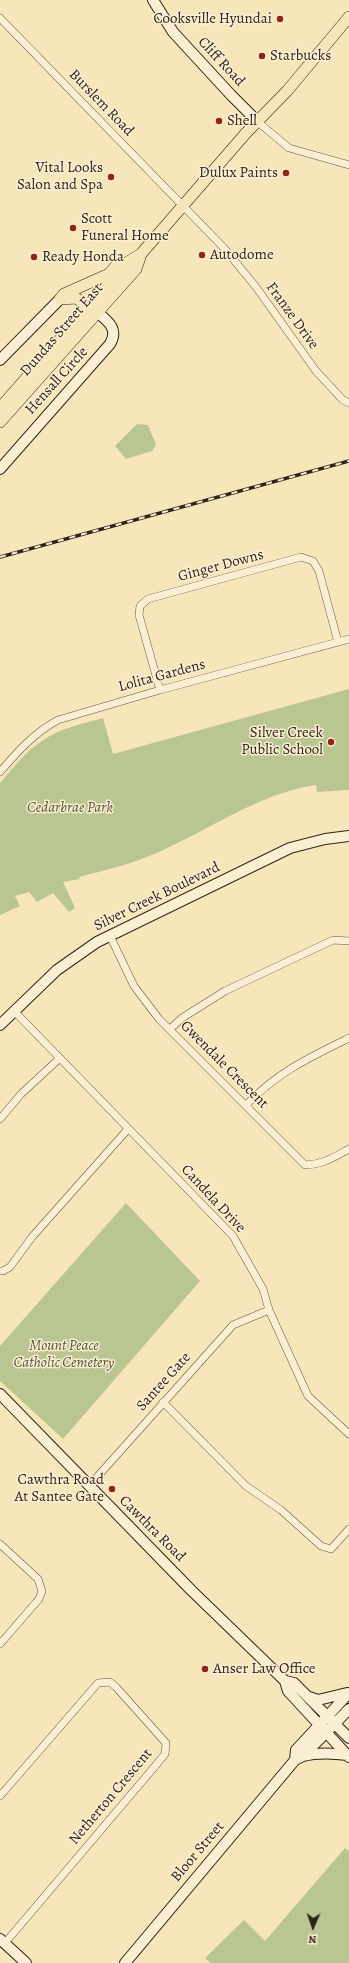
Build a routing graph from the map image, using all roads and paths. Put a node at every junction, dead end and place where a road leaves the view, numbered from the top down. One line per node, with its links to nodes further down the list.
1 (153, 0): 4 (street, Cliff Road)
2 (349, 17): 4 (main road, Dundas Street East)
3 (0, 18): 6 (street, Burslem Road)
4 (258, 122): 5 (street); 6 (main road, Dundas Street East)
5 (349, 165)
6 (184, 206): 7 (main road, Dundas Street East); 13 (street, Franze Drive)
7 (141, 254): 8 (main road, Dundas Street East); 10 (main road, Dundas Street East)
8 (128, 262): 9 (main road); 11 (main road, Dundas Street East)
9 (60, 299): 11 (main road); 12 (street)
10 (97, 312): 15 (main road, Dundas Street East); 16 (street, Hensall Circle)
11 (84, 313): 14 (main road, Dundas Street East)
12 (0, 360)
13 (349, 403)
14 (0, 408)
15 (0, 422)
16 (0, 469)
17 (349, 639): 18 (street, Lolita Gardens)
18 (338, 642): 19 (street, Lolita Gardens); 19 (street, Ginger Downs)
19 (160, 690): 20 (street, Lolita Gardens)
20 (0, 772)
21 (349, 836): 22 (street, Silver Creek Boulevard)
22 (110, 936): 24 (street, Silver Creek Boulevard); 26 (street, Gwendale Crescent)
23 (349, 941): 26 (street)
24 (14, 1011): 25 (street, Silver Creek Boulevard); 28 (street, Candela Drive)
25 (0, 1025)
26 (170, 1030): 29 (street, Gwendale Crescent)
27 (349, 1038): 29 (street)
28 (60, 1058): 30 (street); 31 (street, Candela Drive)
29 (246, 1105): 32 (street, Gwendale Crescent)
30 (0, 1119)
31 (128, 1128): 33 (street); 34 (street, Candela Drive)
32 (349, 1149)
33 (0, 1271)
34 (269, 1310): 36 (street, Santee Gate); 37 (street, Candela Drive)
35 (0, 1394): 38 (street, Cawthra Road)
36 (163, 1402): 38 (street, Santee Gate); 39 (street)
37 (349, 1434)
38 (89, 1486): 42 (street, Cawthra Road)
39 (349, 1529)
40 (0, 1544): 41 (street)
41 (0, 1644)
42 (285, 1681): 44 (street, Cawthra Road); 48 (street, Cawthra Road)
43 (349, 1693): 44 (street); 46 (street, Bloor Street)
44 (308, 1697): 46 (street, Cawthra Road)
45 (349, 1709): 47 (street, Bloor Street)
46 (326, 1716): 47 (street, Cawthra Road); 48 (street, Bloor Street)
47 (334, 1724): 49 (street, Bloor Street); 50 (street, Cawthra Road)
48 (318, 1725): 49 (street, Cawthra Road); 52 (street, Bloor Street)
49 (326, 1733): 51 (street, Cawthra Road); 52 (street, Bloor Street)
50 (349, 1738)
51 (348, 1756): 52 (street)
52 (299, 1758): 55 (street, Bloor Street)
53 (0, 1796): 54 (street, Netherton Crescent)
54 (2, 1941): 56 (street)
55 (130, 1961)
56 (26, 1963)

